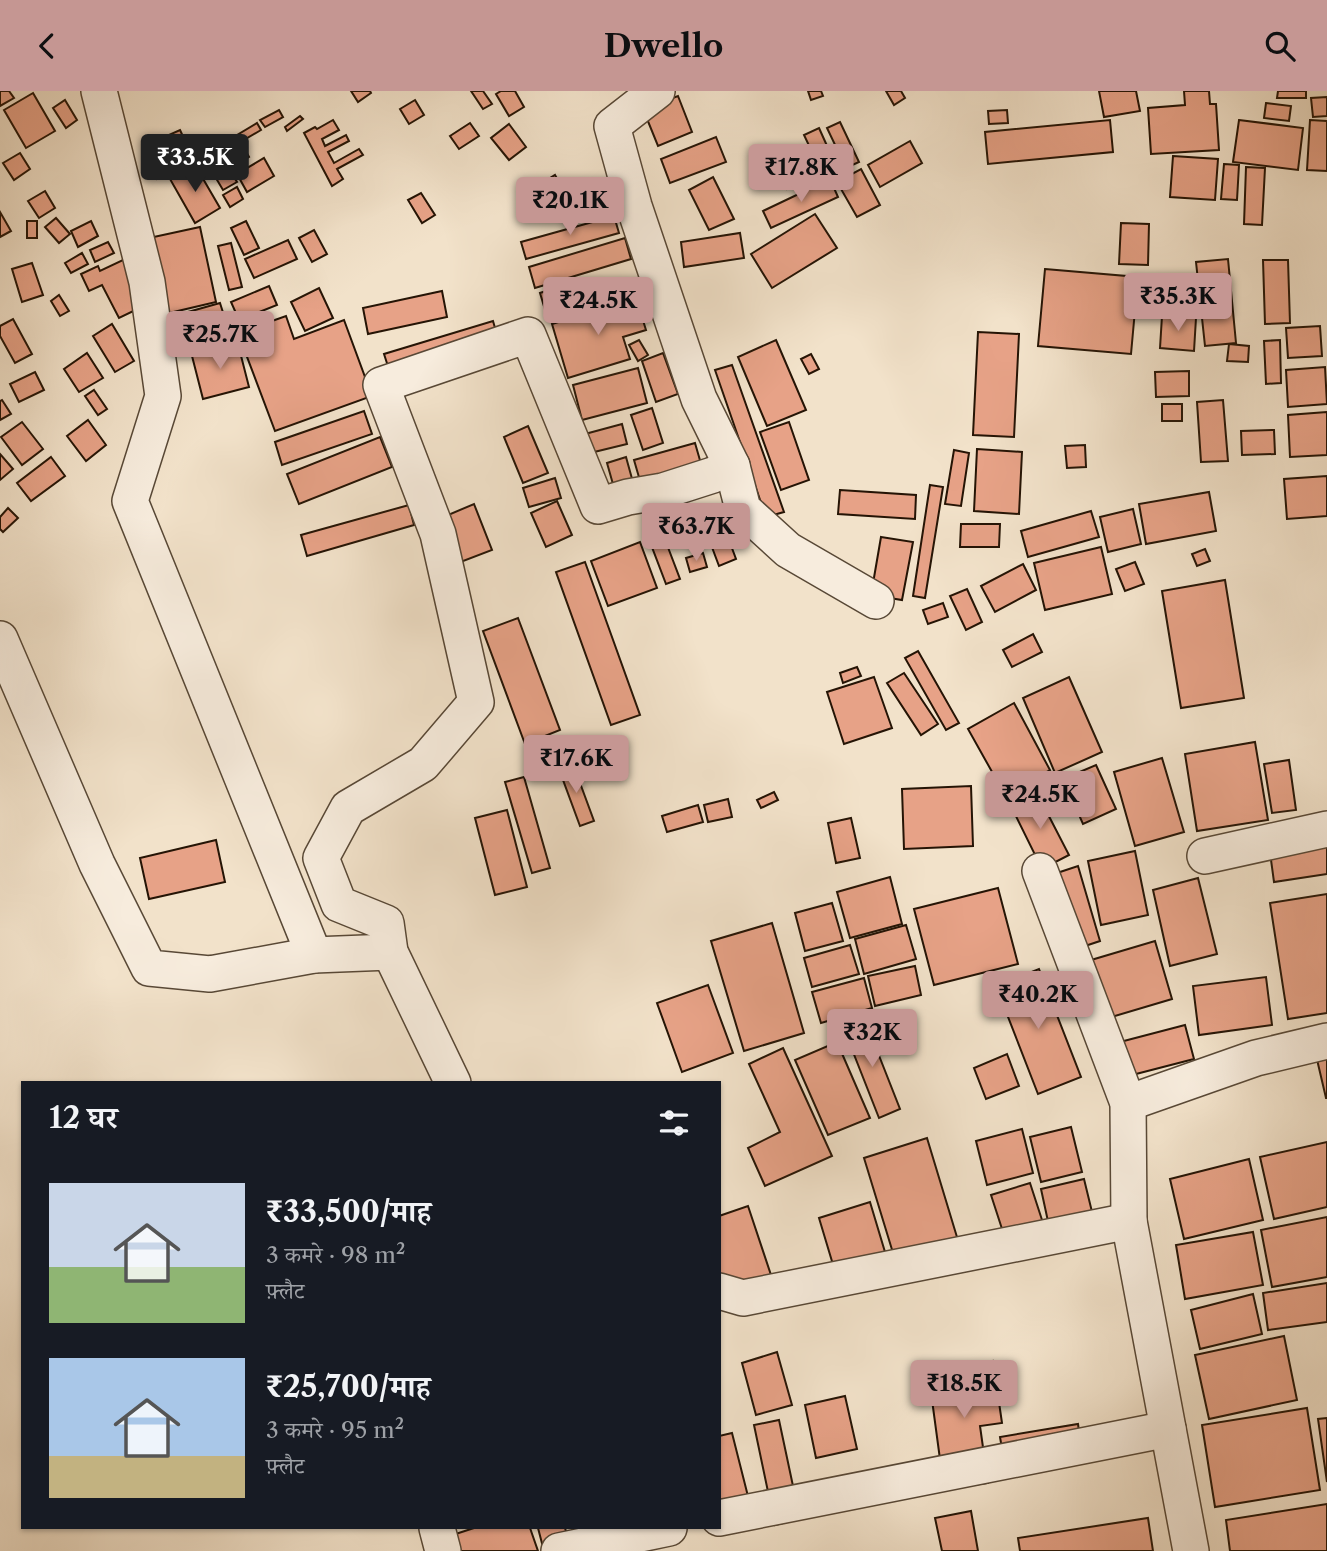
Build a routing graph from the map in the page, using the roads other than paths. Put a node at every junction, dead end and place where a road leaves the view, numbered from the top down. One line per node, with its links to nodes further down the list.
1 (99, 91): 10 (street)
2 (657, 91): 3 (street)
3 (732, 466): 4 (street); 9 (street)
4 (876, 601)
5 (0, 639): 10 (street)
6 (1327, 828): 7 (street)
7 (1205, 856)
8 (1040, 871): 13 (street)
9 (390, 951): 10 (street); 12 (street)
10 (314, 955)
11 (1327, 1041): 13 (street)
12 (452, 1081)
13 (1128, 1103): 14 (street)
14 (1129, 1221): 15 (street); 16 (street)
15 (721, 1292)
16 (1168, 1429): 17 (street); 22 (street)
17 (721, 1518)
18 (437, 1529): 20 (street)
19 (664, 1529): 21 (street)
20 (443, 1551)
21 (559, 1551)
22 (1191, 1551)

